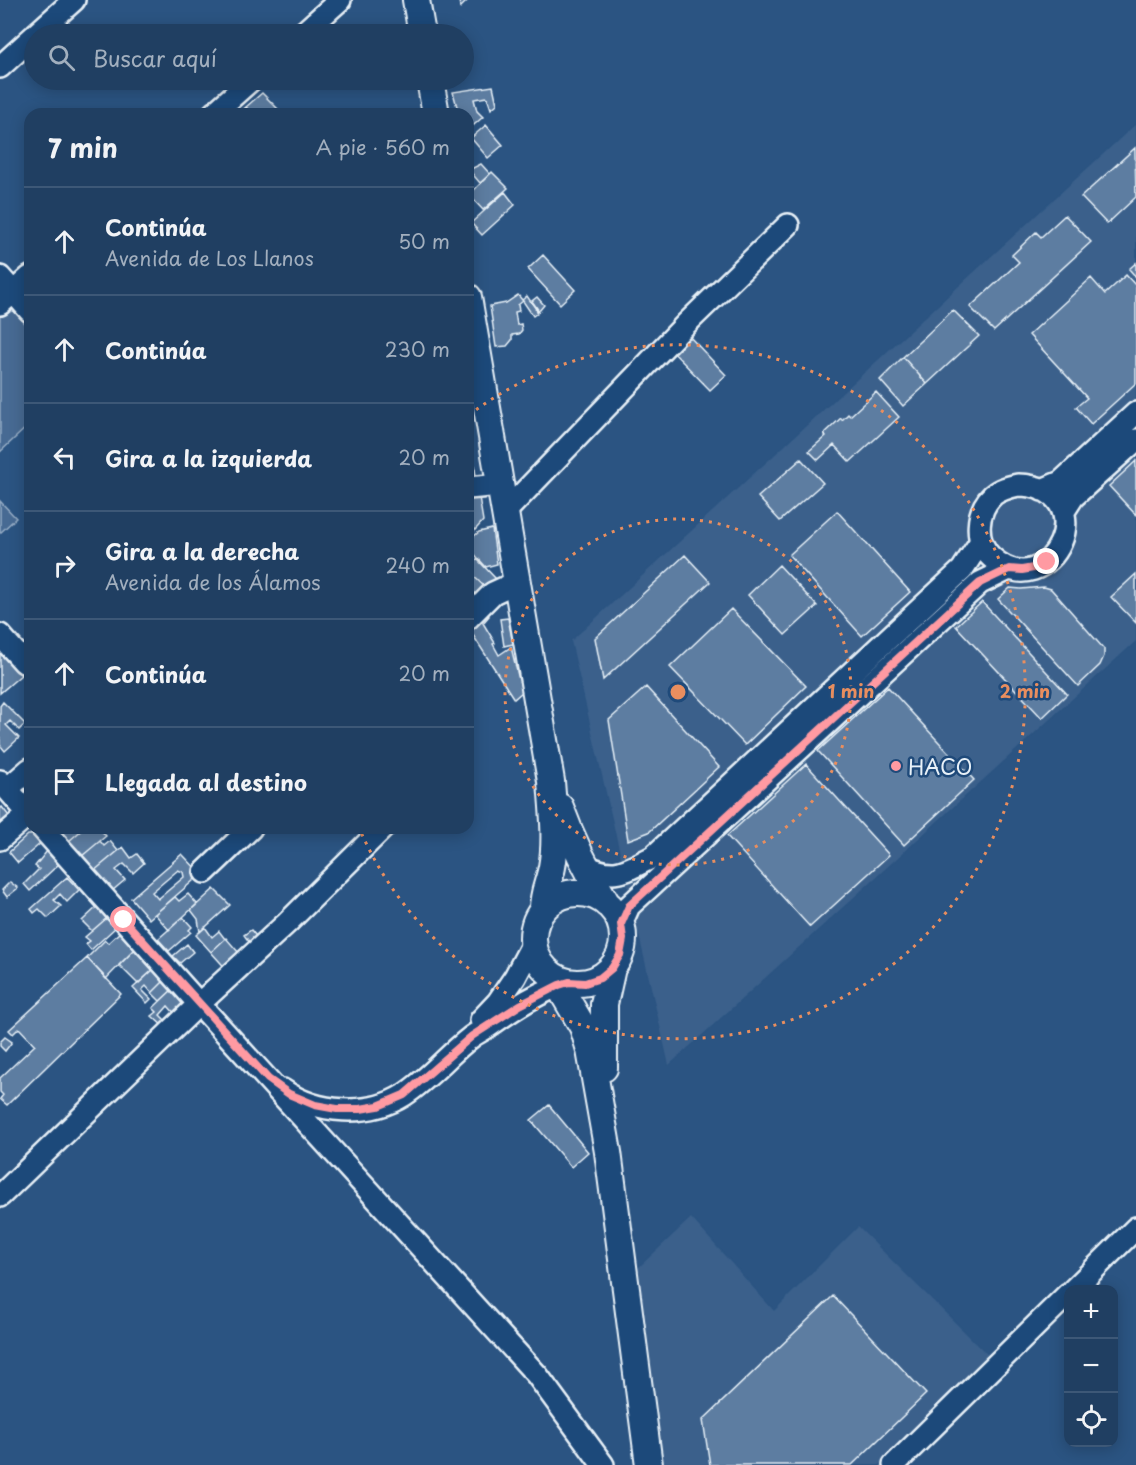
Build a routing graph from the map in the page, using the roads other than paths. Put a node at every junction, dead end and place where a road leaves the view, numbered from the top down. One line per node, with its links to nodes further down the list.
1 (74, 0): 4 (street)
2 (340, 0): 5 (street)
3 (416, 0): 6 (main road)
4 (47, 24)
5 (313, 24)
6 (420, 24)
7 (24, 45): 8 (street)
8 (0, 67)
9 (240, 90): 11 (street)
10 (432, 90): 12 (main road)
11 (220, 108)
12 (435, 108)
13 (788, 225): 23 (street)
14 (24, 280): 15 (street)
15 (4, 291): 16 (street)
16 (24, 306)
17 (474, 331): 20 (main road)
18 (1136, 414): 22 (street)
19 (1136, 440): 24 (street)
20 (501, 485): 21 (street); 23 (main road)
21 (474, 487)
22 (1042, 490): 24 (street); 25 (street)
23 (506, 511): 27 (main road)
24 (1064, 511): 26 (street)
25 (981, 541): 26 (street); 40 (street)
26 (1009, 569): 43 (street)
27 (517, 582): 28 (street); 32 (main road)
28 (474, 612)
29 (0, 635): 30 (street)
30 (24, 662)
31 (24, 773): 33 (street)
32 (551, 781): 41 (main road); 44 (main road)
33 (4, 785): 34 (street)
34 (24, 808)
35 (24, 825): 39 (street)
36 (47, 834): 49 (street)
37 (245, 834): 42 (street)
38 (377, 834): 49 (street)
39 (0, 839)
40 (653, 857): 41 (street); 43 (street)
41 (583, 865): 43 (main road)
42 (205, 872)
43 (607, 905): 44 (main road); 46 (main road)
44 (543, 909): 45 (main road)
45 (533, 943): 47 (main road); 51 (street)
46 (612, 968): 47 (main road); 53 (main road)
47 (560, 981): 48 (street); 50 (main road)
48 (528, 1000): 50 (street); 51 (street)
49 (199, 1004): 52 (street); 54 (street)
50 (576, 1014): 53 (main road)
51 (472, 1036): 52 (street)
52 (268, 1079): 58 (street)
53 (608, 1152): 59 (main road)
54 (0, 1196)
55 (1136, 1228): 56 (street)
56 (1078, 1285)
57 (1064, 1298): 60 (street)
58 (603, 1465)
59 (649, 1465)
60 (894, 1465)

